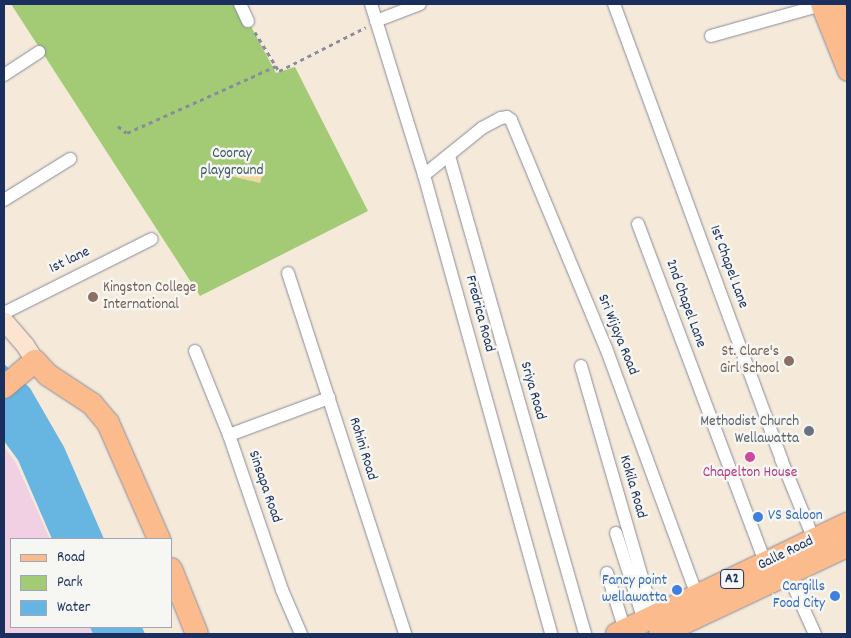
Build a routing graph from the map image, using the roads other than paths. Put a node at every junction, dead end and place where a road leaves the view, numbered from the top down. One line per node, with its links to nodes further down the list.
1 (240, 4): 6 (street)
2 (371, 4): 7 (street, Fredrica Road)
3 (420, 4): 7 (street)
4 (614, 4): 31 (street, 1st Chapel Lane)
5 (825, 4): 8 (main road); 9 (street); 11 (main road)
6 (248, 21)
7 (376, 21): 15 (street, Fredrica Road)
8 (847, 35)
9 (711, 36)
10 (40, 52): 12 (street)
11 (847, 71)
12 (4, 76)
13 (449, 156): 15 (street); 37 (street, Sri Wijaya Road); 43 (street, Sriya Road)
14 (70, 159): 16 (street)
15 (424, 175): 42 (street, Fredrica Road)
16 (4, 200)
17 (638, 224): 33 (street, 2nd Chapel Lane)
18 (152, 239): 20 (street, 1st lane)
19 (288, 273): 26 (street, Rohini Road)
20 (4, 313)
21 (4, 320): 23 (street)
22 (195, 351): 27 (street, Sinsapa Road)
23 (35, 361): 25 (highway); 30 (highway)
24 (581, 366): 38 (street, Kokila Road)
25 (11, 382)
26 (329, 398): 27 (street); 41 (street, Rohini Road)
27 (229, 435): 40 (street, Sinsapa Road)
28 (847, 524): 31 (highway, Galle Road / A2)
29 (616, 533): 38 (street)
30 (159, 538)
31 (814, 540): 33 (highway, Galle Road / A2)
32 (847, 546): 36 (highway, Galle Road / A2)
33 (766, 564): 37 (highway, Galle Road / A2)
34 (172, 572): 39 (highway)
35 (607, 573): 38 (street)
36 (788, 574): 38 (highway, Galle Road / A2); 44 (street)
37 (697, 596): 38 (highway, Galle Road / A2)
38 (640, 627)
39 (197, 634)
40 (301, 634)
41 (405, 634)
42 (551, 634)
43 (585, 634)
44 (815, 634)

